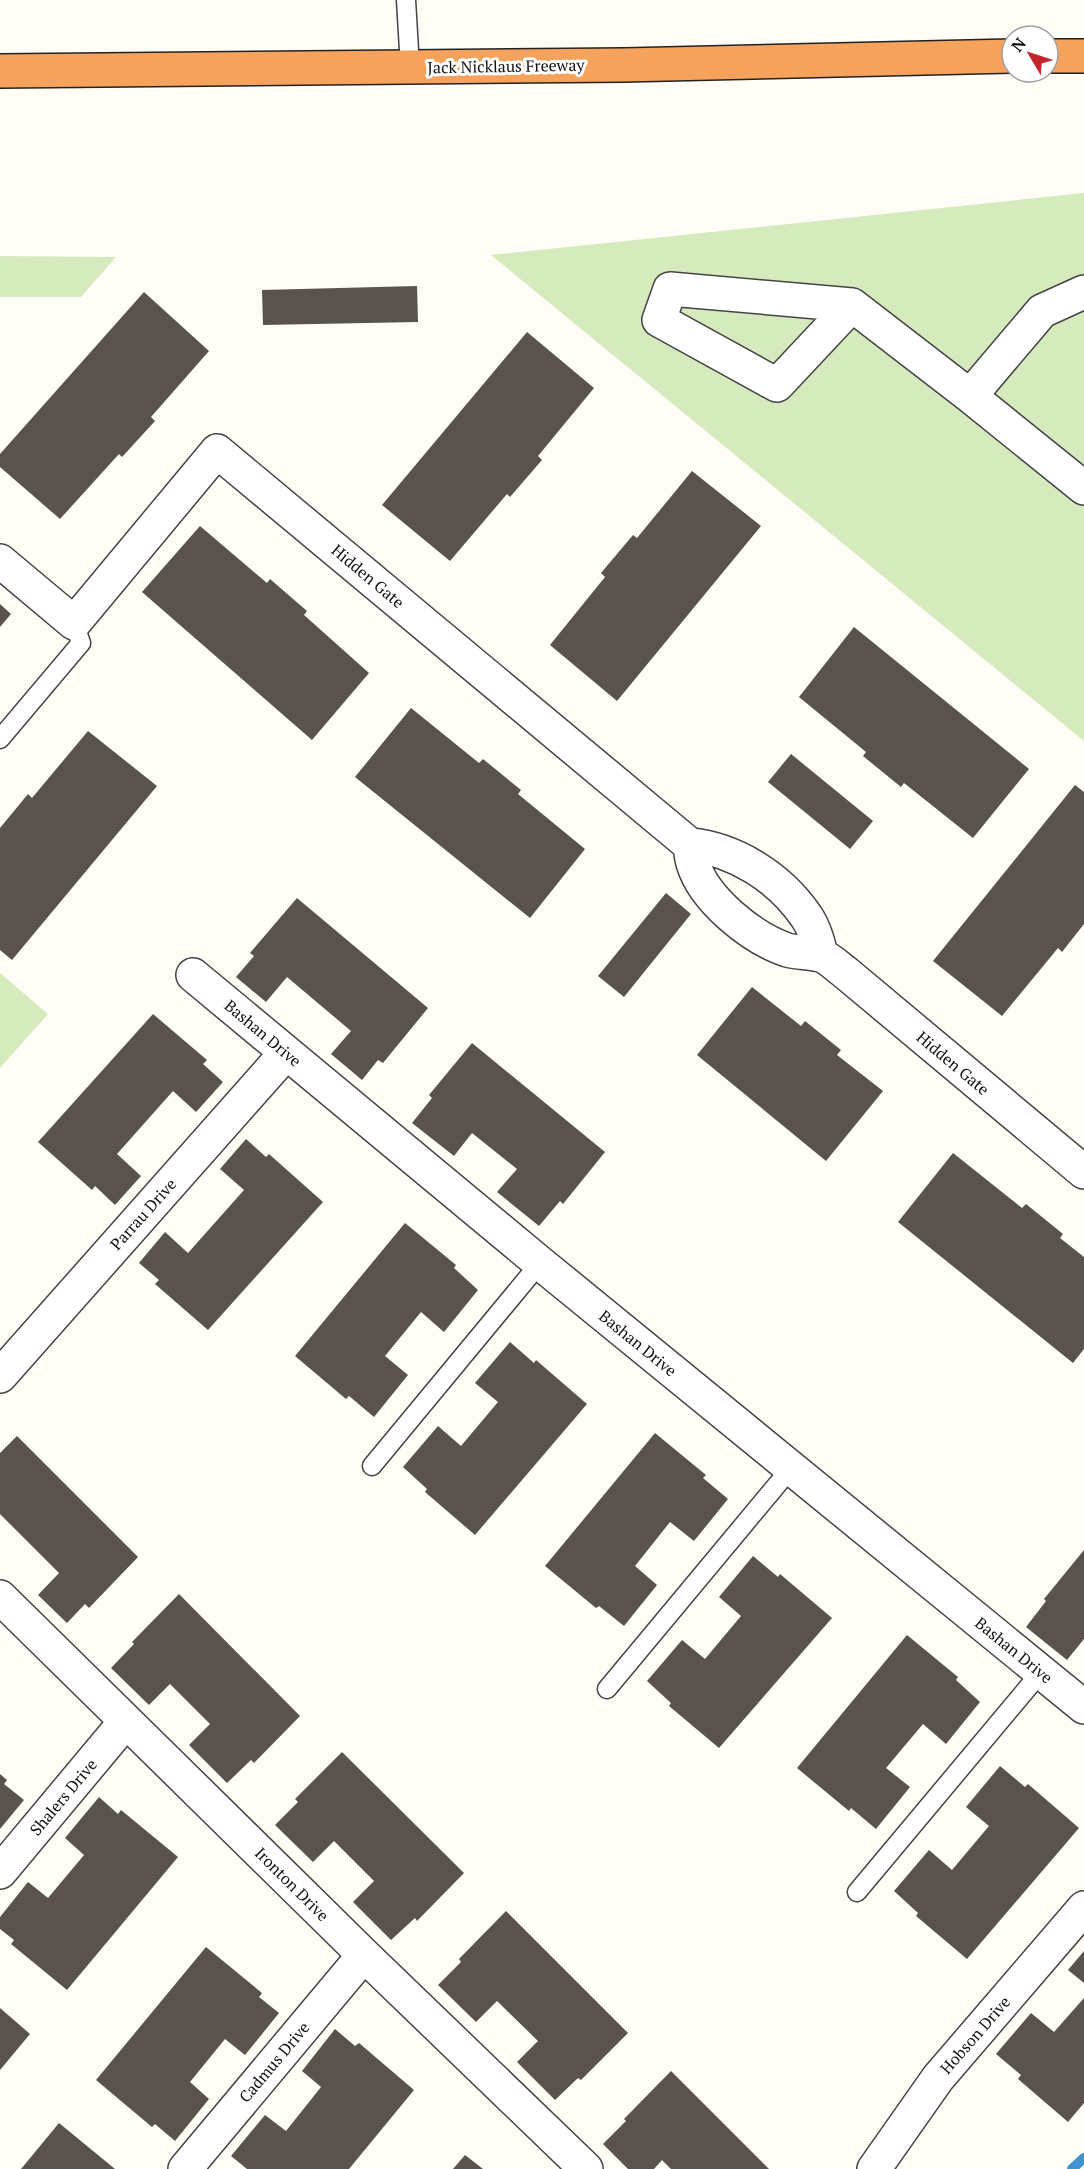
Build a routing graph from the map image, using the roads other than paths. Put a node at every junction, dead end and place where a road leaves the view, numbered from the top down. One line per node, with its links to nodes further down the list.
1 (406, 0): 5 (lane)
2 (1000, 56): 5 (highway, Jack Nicklaus Freeway)
3 (1060, 56): 4 (highway)
4 (1084, 57)
5 (410, 67): 6 (highway, Jack Nicklaus Freeway)
6 (0, 71)
7 (1084, 292): 9 (street)
8 (852, 305): 8 (street); 9 (street)
9 (970, 396): 10 (street)
10 (1084, 488)
11 (0, 561): 12 (street)
12 (74, 623): 13 (lane); 14 (street, Hidden Gate)
13 (0, 739)
14 (690, 845): 15 (street, Hidden Gate); 15 (street, Hidden Gate)
15 (821, 955): 18 (street, Hidden Gate)
16 (193, 975): 17 (street, Bashan Drive)
17 (286, 1053): 19 (street, Bashan Drive); 20 (street, Parrau Drive)
18 (1084, 1172)
19 (540, 1263): 21 (lane); 22 (street, Bashan Drive)
20 (0, 1376)
21 (372, 1466)
22 (791, 1467): 24 (street, Bashan Drive); 25 (lane)
23 (0, 1597): 27 (street, Ironton Drive)
24 (1041, 1672): 26 (street, Bashan Drive); 29 (lane)
25 (607, 1689)
26 (1084, 1707)
27 (126, 1721): 28 (street, Shalers Drive); 31 (street, Ironton Drive)
28 (0, 1872)
29 (857, 1892)
30 (1084, 1908): 34 (street, Hobson Drive)
31 (364, 1955): 32 (street, Cadmus Drive); 33 (street, Ironton Drive)
32 (185, 2169)
33 (586, 2169)
34 (874, 2169)

